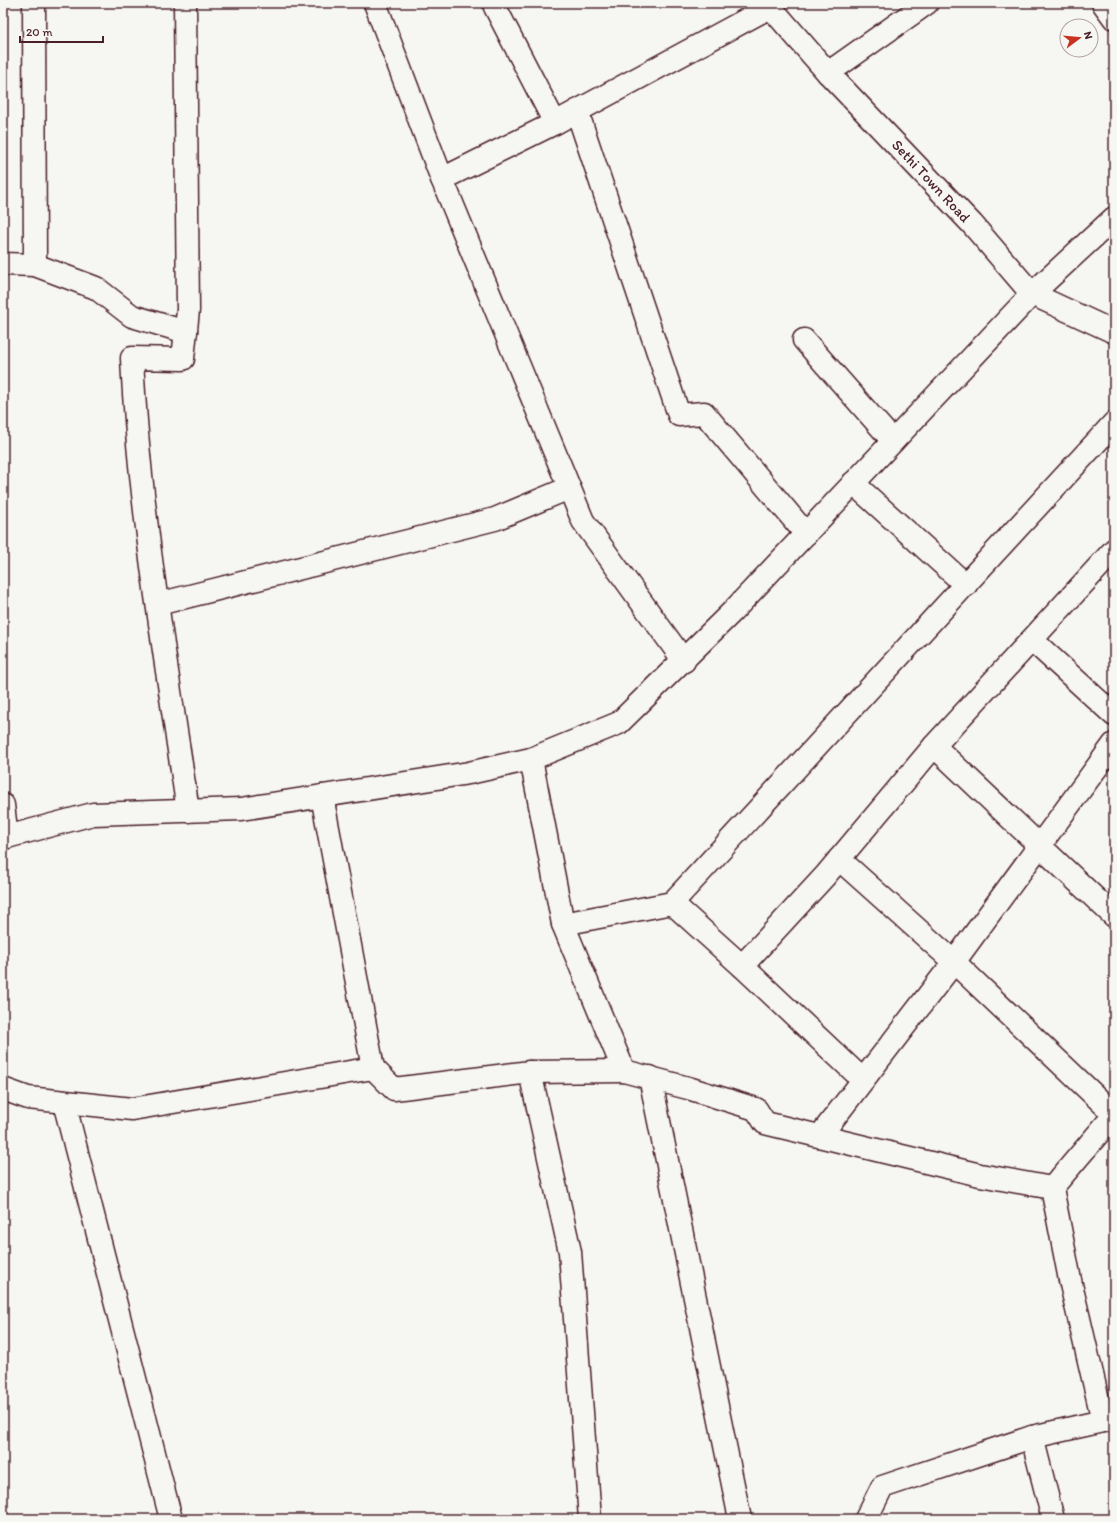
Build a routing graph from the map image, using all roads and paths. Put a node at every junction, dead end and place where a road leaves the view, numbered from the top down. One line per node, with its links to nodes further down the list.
1 (34, 3): 15 (street)
2 (185, 3): 17 (street)
3 (375, 3): 12 (street)
4 (927, 3): 9 (street)
5 (1103, 3): 8 (street)
6 (768, 5): 9 (street, Sethi Town Road); 10 (street)
7 (495, 8): 11 (street)
8 (1114, 18)
9 (828, 73): 16 (street, Sethi Town Road)
10 (577, 111): 11 (street); 24 (street)
11 (555, 122): 12 (street)
12 (442, 179): 23 (street)
13 (1114, 218): 16 (street)
14 (3, 264): 15 (street)
15 (34, 265): 17 (street)
16 (1032, 294): 18 (street, Sethi Town Road); 21 (street)
17 (186, 332): 27 (street)
18 (1114, 332)
19 (804, 340): 21 (street)
20 (1114, 423): 26 (street)
21 (893, 441): 22 (street)
22 (853, 483): 24 (street); 26 (street)
23 (569, 488): 27 (street); 29 (street)
24 (806, 534): 29 (street)
25 (1114, 550): 28 (street)
26 (966, 586): 40 (street)
27 (158, 604): 36 (street)
28 (1032, 640): 30 (street); 32 (street)
29 (684, 661): 33 (street)
30 (1114, 715)
31 (1114, 744): 38 (street)
32 (934, 746): 38 (street); 39 (street)
33 (531, 759): 34 (street); 42 (street)
34 (322, 796): 36 (street); 45 (street)
35 (3, 805): 37 (street)
36 (188, 811): 37 (street)
37 (5, 838)
38 (1040, 846): 41 (street); 43 (street)
39 (839, 859): 43 (street); 44 (street)
40 (672, 903): 42 (street); 44 (street)
41 (1114, 916)
42 (563, 924): 46 (street)
43 (954, 962): 49 (street); 52 (street)
44 (742, 966): 49 (street)
45 (373, 1068): 47 (street); 51 (street)
46 (624, 1071): 47 (street); 48 (street)
47 (530, 1072): 58 (street)
48 (650, 1077): 53 (street); 59 (street)
49 (863, 1080): 53 (street)
50 (3, 1088): 51 (street)
51 (64, 1102): 57 (street)
52 (1114, 1114): 54 (street)
53 (820, 1136): 54 (street)
54 (1052, 1188): 55 (street)
55 (1108, 1421): 56 (street)
56 (1032, 1438): 60 (street); 61 (street)
57 (171, 1519)
58 (590, 1519)
59 (740, 1519)
60 (866, 1519)
61 (1053, 1519)

